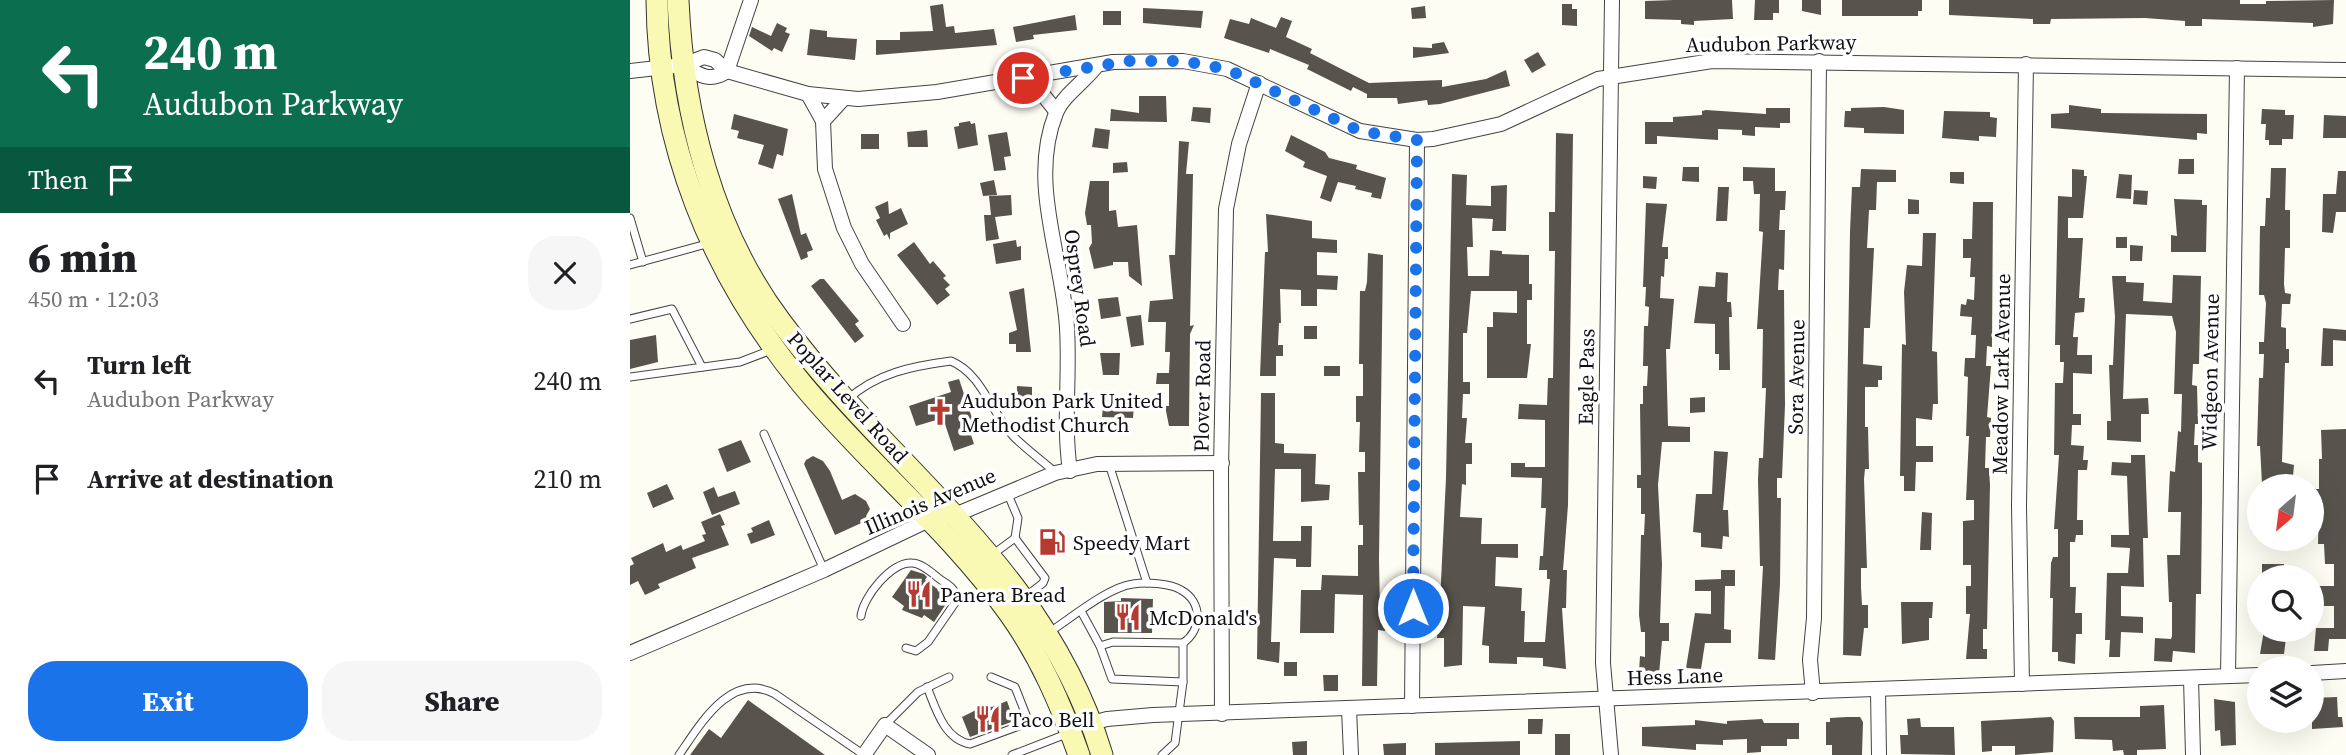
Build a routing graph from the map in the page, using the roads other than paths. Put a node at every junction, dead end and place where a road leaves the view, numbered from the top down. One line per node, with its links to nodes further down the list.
1 (657, 0): 9 (main road, Poplar Level Road)
2 (678, 0): 7 (main road, Poplar Level Road)
3 (751, 0): 13 (street)
4 (1612, 0): 14 (street, Eagle Pass)
5 (1819, 61): 6 (street, Audubon Parkway); 14 (street, Audubon Parkway); 62 (street, Sora Avenue)
6 (2026, 64): 10 (street, Audubon Parkway); 59 (street, Meadow Lark Avenue)
7 (683, 65): 9 (street); 13 (street, Audubon Parkway); 31 (main road, Poplar Level Road)
8 (1097, 65): 15 (street, Audubon Parkway); 16 (street, Audubon Parkway); 19 (street, Osprey Road)
9 (661, 66): 12 (street); 23 (main road, Poplar Level Road)
10 (2237, 68): 11 (street, Audubon Parkway); 54 (street, Widgeon Avenue)
11 (2346, 70)
12 (630, 71)
13 (727, 71): 17 (street, Audubon Parkway)
14 (1611, 76): 21 (street, Audubon Parkway); 63 (street, Eagle Pass)
15 (1023, 78): 18 (street, Audubon Parkway); 19 (street)
16 (1259, 83): 21 (street, Audubon Parkway); 34 (street, Plover Road)
17 (808, 94): 18 (street, Audubon Parkway); 20 (street)
18 (844, 98): 20 (street)
19 (1056, 111): 35 (street, Osprey Road)
20 (823, 121): 27 (street)
21 (1417, 140): 64 (street)
22 (630, 218): 24 (lane)
23 (710, 243): 24 (lane); 28 (main road, Poplar Level Road)
24 (643, 262): 25 (lane)
25 (630, 265)
26 (630, 319): 29 (lane)
27 (903, 324)
28 (774, 349): 29 (lane); 38 (main road, Poplar Level Road)
29 (702, 367): 30 (lane)
30 (630, 377)
31 (846, 400): 35 (lane); 37 (main road, Poplar Level Road)
32 (764, 434): 41 (lane)
33 (1109, 463): 34 (street, Illinois Avenue); 35 (street, Illinois Avenue); 42 (lane)
34 (1222, 463): 66 (street, Plover Road)
35 (1063, 472): 36 (street, Illinois Avenue)
36 (1007, 492): 37 (street, Illinois Avenue); 39 (lane)
37 (955, 515): 38 (street, Illinois Avenue); 40 (main road, Poplar Level Road)
38 (931, 519): 41 (street, Illinois Avenue); 70 (main road, Poplar Level Road)
39 (1015, 538): 40 (lane); 43 (lane)
40 (992, 555): 43 (main road, Poplar Level Road)
41 (824, 570): 50 (street, Illinois Avenue)
42 (1147, 583): 44 (lane); 47 (lane)
43 (1024, 598): 46 (main road, Poplar Level Road)
44 (1081, 611): 46 (lane); 48 (lane)
45 (861, 615): 49 (lane)
46 (1048, 633): 68 (main road, Poplar Level Road)
47 (1183, 643): 48 (lane); 58 (lane)
48 (1100, 646): 58 (lane)
49 (906, 648)
50 (630, 653)
51 (2346, 671): 52 (street)
52 (2324, 672)
53 (2247, 675): 54 (street, Hess Lane)
54 (2228, 676): 57 (street, Hess Lane)
55 (949, 677): 60 (lane)
56 (991, 677): 60 (lane)
57 (2190, 678): 59 (street, Hess Lane); 81 (street)
58 (1183, 682): 67 (lane)
59 (2022, 684): 61 (street, Hess Lane)
60 (927, 688): 69 (lane)
61 (1878, 690): 62 (street, Hess Lane); 80 (street)
62 (1813, 693): 63 (street, Hess Lane)
63 (1607, 699): 64 (street, Hess Lane); 79 (street, Eagle Pass)
64 (1412, 706): 65 (street, Hess Lane)
65 (1349, 709): 66 (street, Hess Lane); 78 (street)
66 (1222, 714): 67 (street, Hess Lane)
67 (1180, 715): 68 (street, Hess Lane); 77 (lane)
68 (1093, 723): 70 (lane); 76 (main road, Poplar Level Road)
69 (885, 725): 72 (street); 73 (street)
70 (1071, 732): 74 (lane); 75 (main road, Poplar Level Road)
71 (678, 755): 72 (lane)
72 (864, 755)
73 (928, 755)
74 (1012, 755)
75 (1079, 755)
76 (1102, 755)
77 (1162, 755)
78 (1350, 755)
79 (1611, 755)
80 (1879, 755)
81 (2193, 755)

